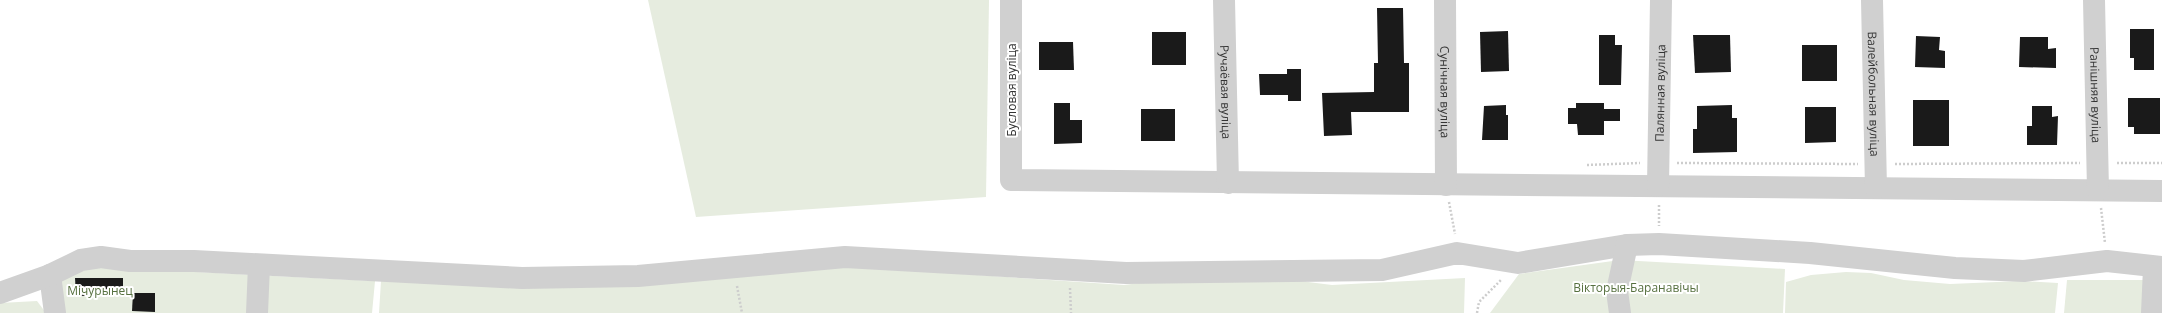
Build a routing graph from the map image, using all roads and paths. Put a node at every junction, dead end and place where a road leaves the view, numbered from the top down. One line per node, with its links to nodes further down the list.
1 (1011, 0): 12 (street, Бусловая вуліца)
2 (1224, 0): 12 (street, Ручаёвая вуліца)
3 (1445, 0): 13 (street, Сунічная вуліца)
4 (1661, 0): 7 (street, Палянная вуліца)
5 (1872, 0): 10 (street, Валейбольная вуліца)
6 (2094, 0): 8 (street, Ранішняя вуліца)
7 (1659, 163): 10 (path); 11 (path); 14 (street, Палянная вуліца)
8 (2098, 163): 9 (path); 10 (path); 16 (street, Ранішняя вуліца)
9 (2162, 163)
10 (1875, 164): 15 (street, Валейбольная вуліца)
11 (1580, 165)
12 (1228, 183): 13 (street)
13 (1446, 185): 14 (street); 20 (path)
14 (1658, 186): 15 (street); 18 (path)
15 (1876, 188): 16 (street)
16 (2098, 190): 17 (street); 21 (path)
17 (2162, 191)
18 (1659, 244): 19 (street); 21 (street)
19 (1627, 245): 23 (street); 34 (street)
20 (1458, 253): 23 (street); 26 (street)
21 (2107, 261): 25 (street)
22 (259, 264): 24 (street); 27 (street); 30 (street)
23 (1518, 264): 33 (path)
24 (732, 266): 26 (street); 31 (path)
25 (2158, 268): 35 (street)
26 (1070, 270): 32 (path)
27 (50, 275): 28 (street); 29 (street)
28 (0, 293)
29 (55, 313)
30 (257, 313)
31 (742, 313)
32 (1071, 313)
33 (1477, 313)
34 (1620, 313)
35 (2152, 313)

